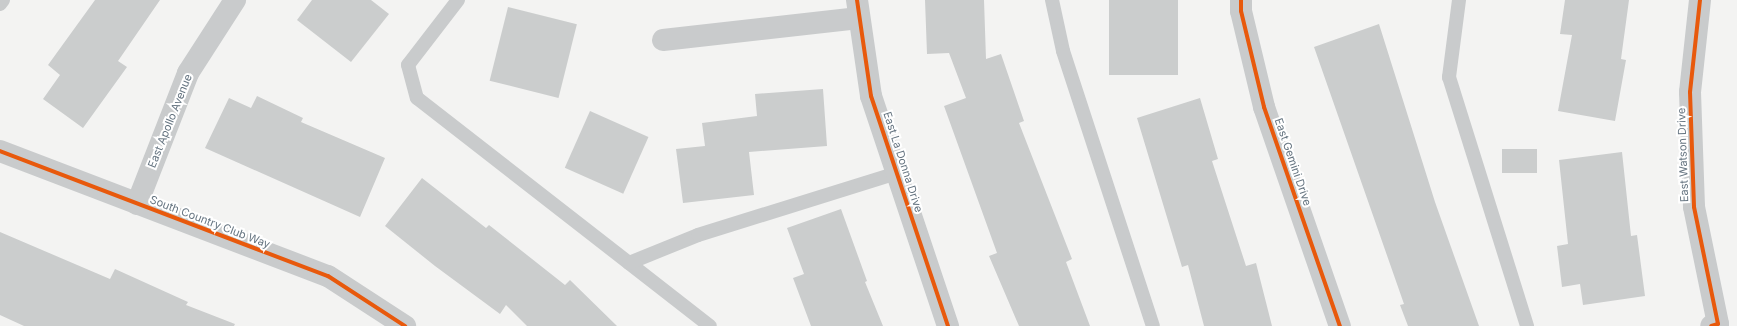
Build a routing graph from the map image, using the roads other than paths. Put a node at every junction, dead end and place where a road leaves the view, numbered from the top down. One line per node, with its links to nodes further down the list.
1 (3, 0): 8 (lane)
2 (235, 0): 13 (street, East Apollo Avenue)
3 (458, 0): 14 (lane)
4 (1052, 0): 19 (lane)
5 (1241, 0): 20 (street, East Gemini Drive)
6 (1459, 0): 21 (lane)
7 (1700, 0): 15 (street, East Watson Drive)
8 (0, 4)
9 (858, 9): 10 (street, East La Donna Drive); 12 (street, East La Donna Drive)
10 (663, 40)
11 (0, 151): 13 (street, South Country Club Way)
12 (897, 173): 14 (lane); 18 (street, East La Donna Drive)
13 (137, 204): 16 (street, South Country Club Way)
14 (629, 263): 17 (lane)
15 (1716, 325)
16 (406, 326)
17 (710, 326)
18 (948, 326)
19 (1153, 326)
20 (1340, 326)
21 (1527, 326)

